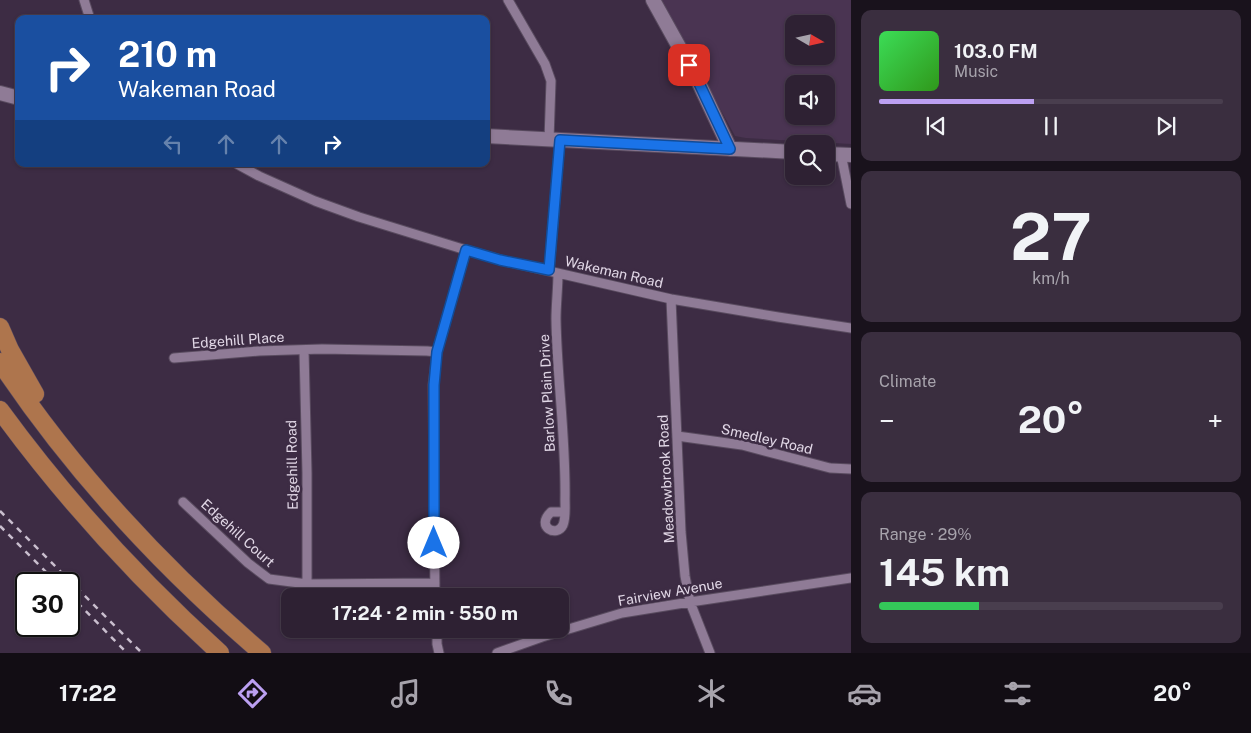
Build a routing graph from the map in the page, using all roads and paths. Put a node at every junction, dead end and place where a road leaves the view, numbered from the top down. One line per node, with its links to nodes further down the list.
1 (84, 0): 4 (street)
2 (508, 0): 8 (street)
3 (653, 0): 9 (main road)
4 (89, 15)
5 (0, 93): 6 (main road)
6 (15, 97)
7 (490, 136): 8 (main road)
8 (554, 140): 9 (main road); 15 (street)
9 (730, 149): 10 (main road)
10 (785, 152)
11 (846, 154): 13 (street)
12 (242, 167): 14 (street, Wakeman Road)
13 (851, 204)
14 (466, 250): 15 (street, Wakeman Road); 21 (street)
15 (549, 270): 16 (street, Wakeman Road)
16 (558, 273): 17 (street, Wakeman Road); 31 (street, Barlow Plain Drive)
17 (671, 299): 19 (street, Wakeman Road); 26 (street, Meadowbrook Road)
18 (0, 327): 27 (highway)
19 (851, 328)
20 (304, 350): 21 (street); 22 (street, Edgehill Place); 34 (street, Edgehill Road)
21 (437, 352): 33 (street)
22 (174, 358)
23 (0, 362): 27 (highway)
24 (0, 410): 30 (highway)
25 (0, 422): 30 (highway)
26 (677, 436): 28 (street, Smedley Road); 36 (street, Meadowbrook Road)
27 (63, 447): 39 (highway)
28 (851, 468)
29 (183, 502): 34 (street, Edgehill Court)
30 (79, 511): 38 (highway)
31 (564, 512)
32 (851, 578): 36 (street, Fairview Avenue)
33 (435, 583): 34 (street); 35 (street)
34 (307, 584)
35 (435, 588)
36 (690, 602): 41 (street, Fairview Avenue); 42 (street, Meadowbrook Road)
37 (437, 638): 40 (street)
38 (220, 653)
39 (262, 653)
40 (439, 653)
41 (497, 653)
42 (710, 653)

